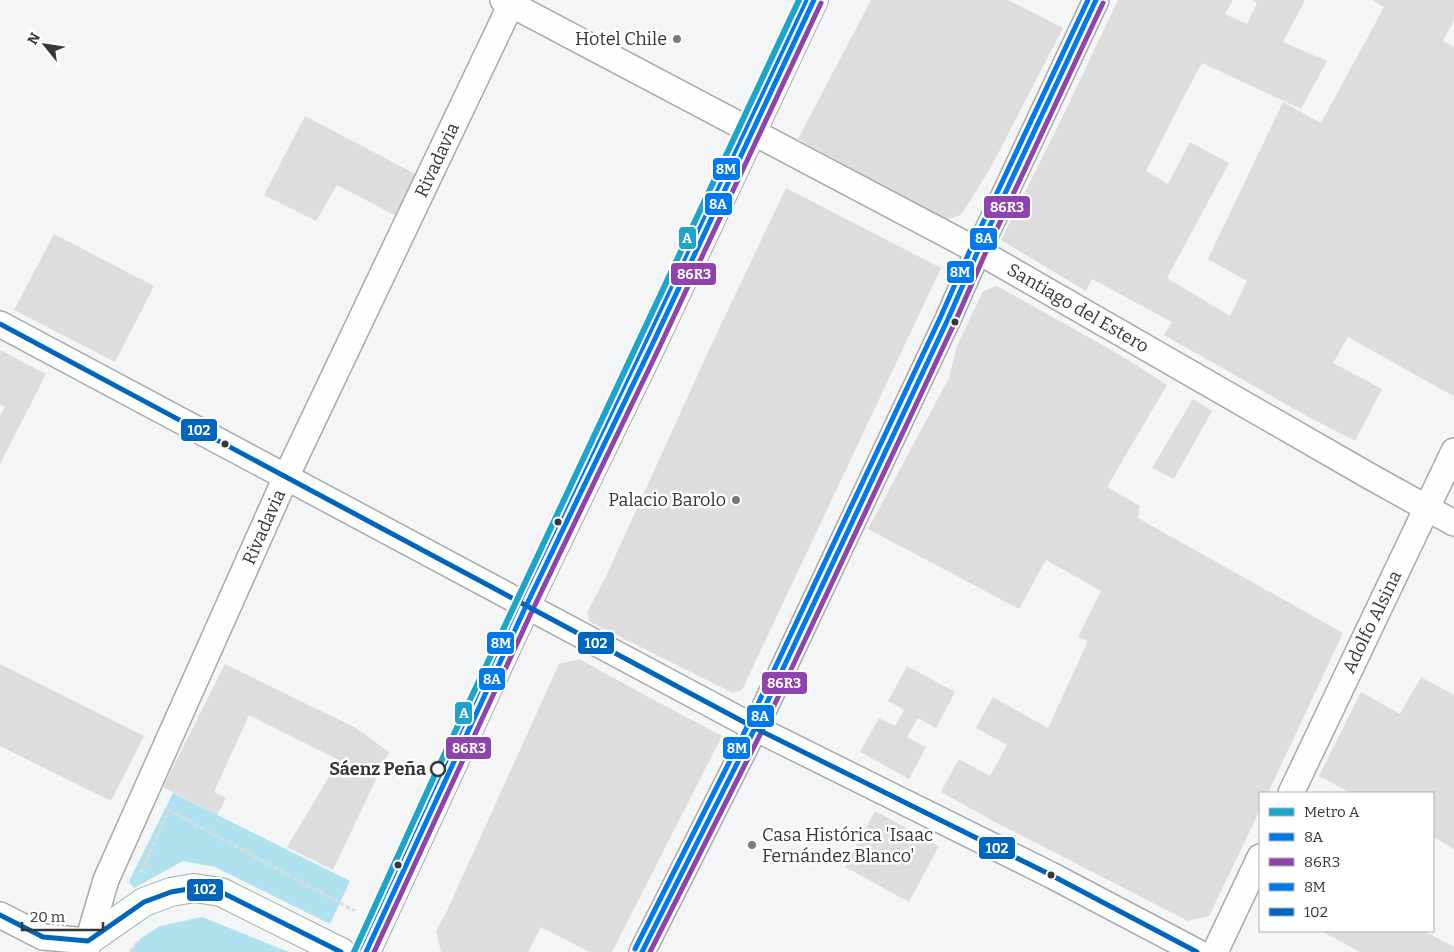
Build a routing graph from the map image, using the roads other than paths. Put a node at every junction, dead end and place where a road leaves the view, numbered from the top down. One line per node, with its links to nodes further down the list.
1 (814, 0): 4 (main road)
2 (1096, 0): 5 (street)
3 (509, 1): 4 (street, Santiago del Estero); 8 (street, Rivadavia)
4 (753, 131): 5 (street, Santiago del Estero); 11 (main road)
5 (978, 251): 9 (street, Santiago del Estero); 12 (street)
6 (0, 324): 8 (street)
7 (1454, 451): 9 (street, Adolfo Alsina)
8 (286, 477): 11 (street); 16 (street, Rivadavia)
9 (1427, 508): 10 (street, Santiago del Estero); 13 (street, Adolfo Alsina)
10 (1454, 523)
11 (526, 606): 12 (street); 18 (main road)
12 (756, 728): 19 (street); 20 (street)
13 (1290, 792)
14 (1259, 858): 21 (street)
15 (0, 915): 16 (street)
16 (86, 946): 17 (main road)
17 (341, 952)
18 (366, 952)
19 (642, 952)
20 (1197, 952)
21 (1215, 952)

